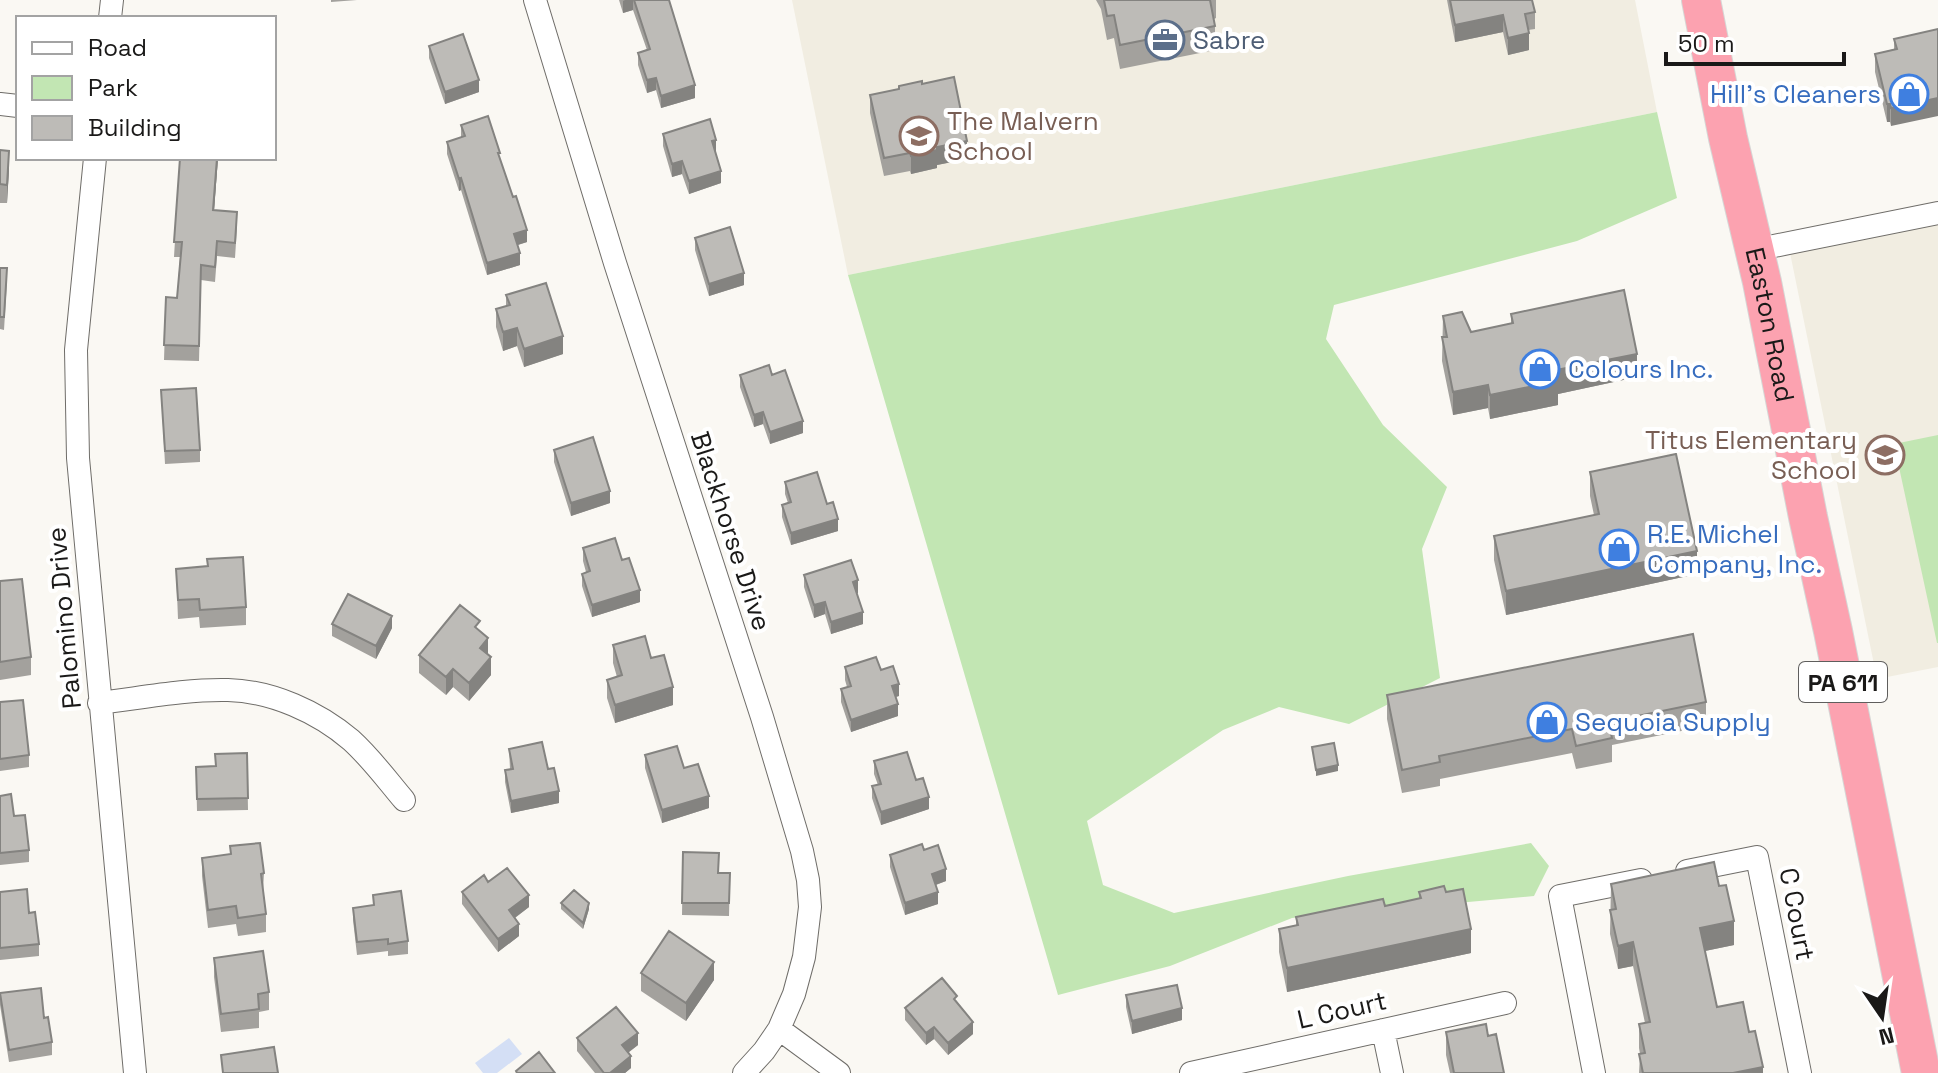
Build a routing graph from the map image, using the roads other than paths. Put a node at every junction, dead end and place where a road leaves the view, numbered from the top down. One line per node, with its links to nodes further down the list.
1 (535, 0): 9 (street, Blackhorse Drive)
2 (1701, 0): 5 (highway, Easton Road / PA 611)
3 (95, 160): 6 (street, Palomino Drive)
4 (1938, 213): 5 (street)
5 (1754, 250): 18 (highway, Easton Road / PA 611)
6 (99, 703): 7 (street); 11 (street, Palomino Drive)
7 (404, 800)
8 (1505, 1003): 10 (street, L Court)
9 (779, 1029): 12 (street, Blackhorse Drive); 13 (street)
10 (1383, 1030): 14 (street, L Court); 15 (street)
11 (135, 1073)
12 (744, 1073)
13 (839, 1073)
14 (1191, 1073)
15 (1392, 1073)
16 (1594, 1073): 17 (street, C Court)
17 (1800, 1073)
18 (1921, 1073)

